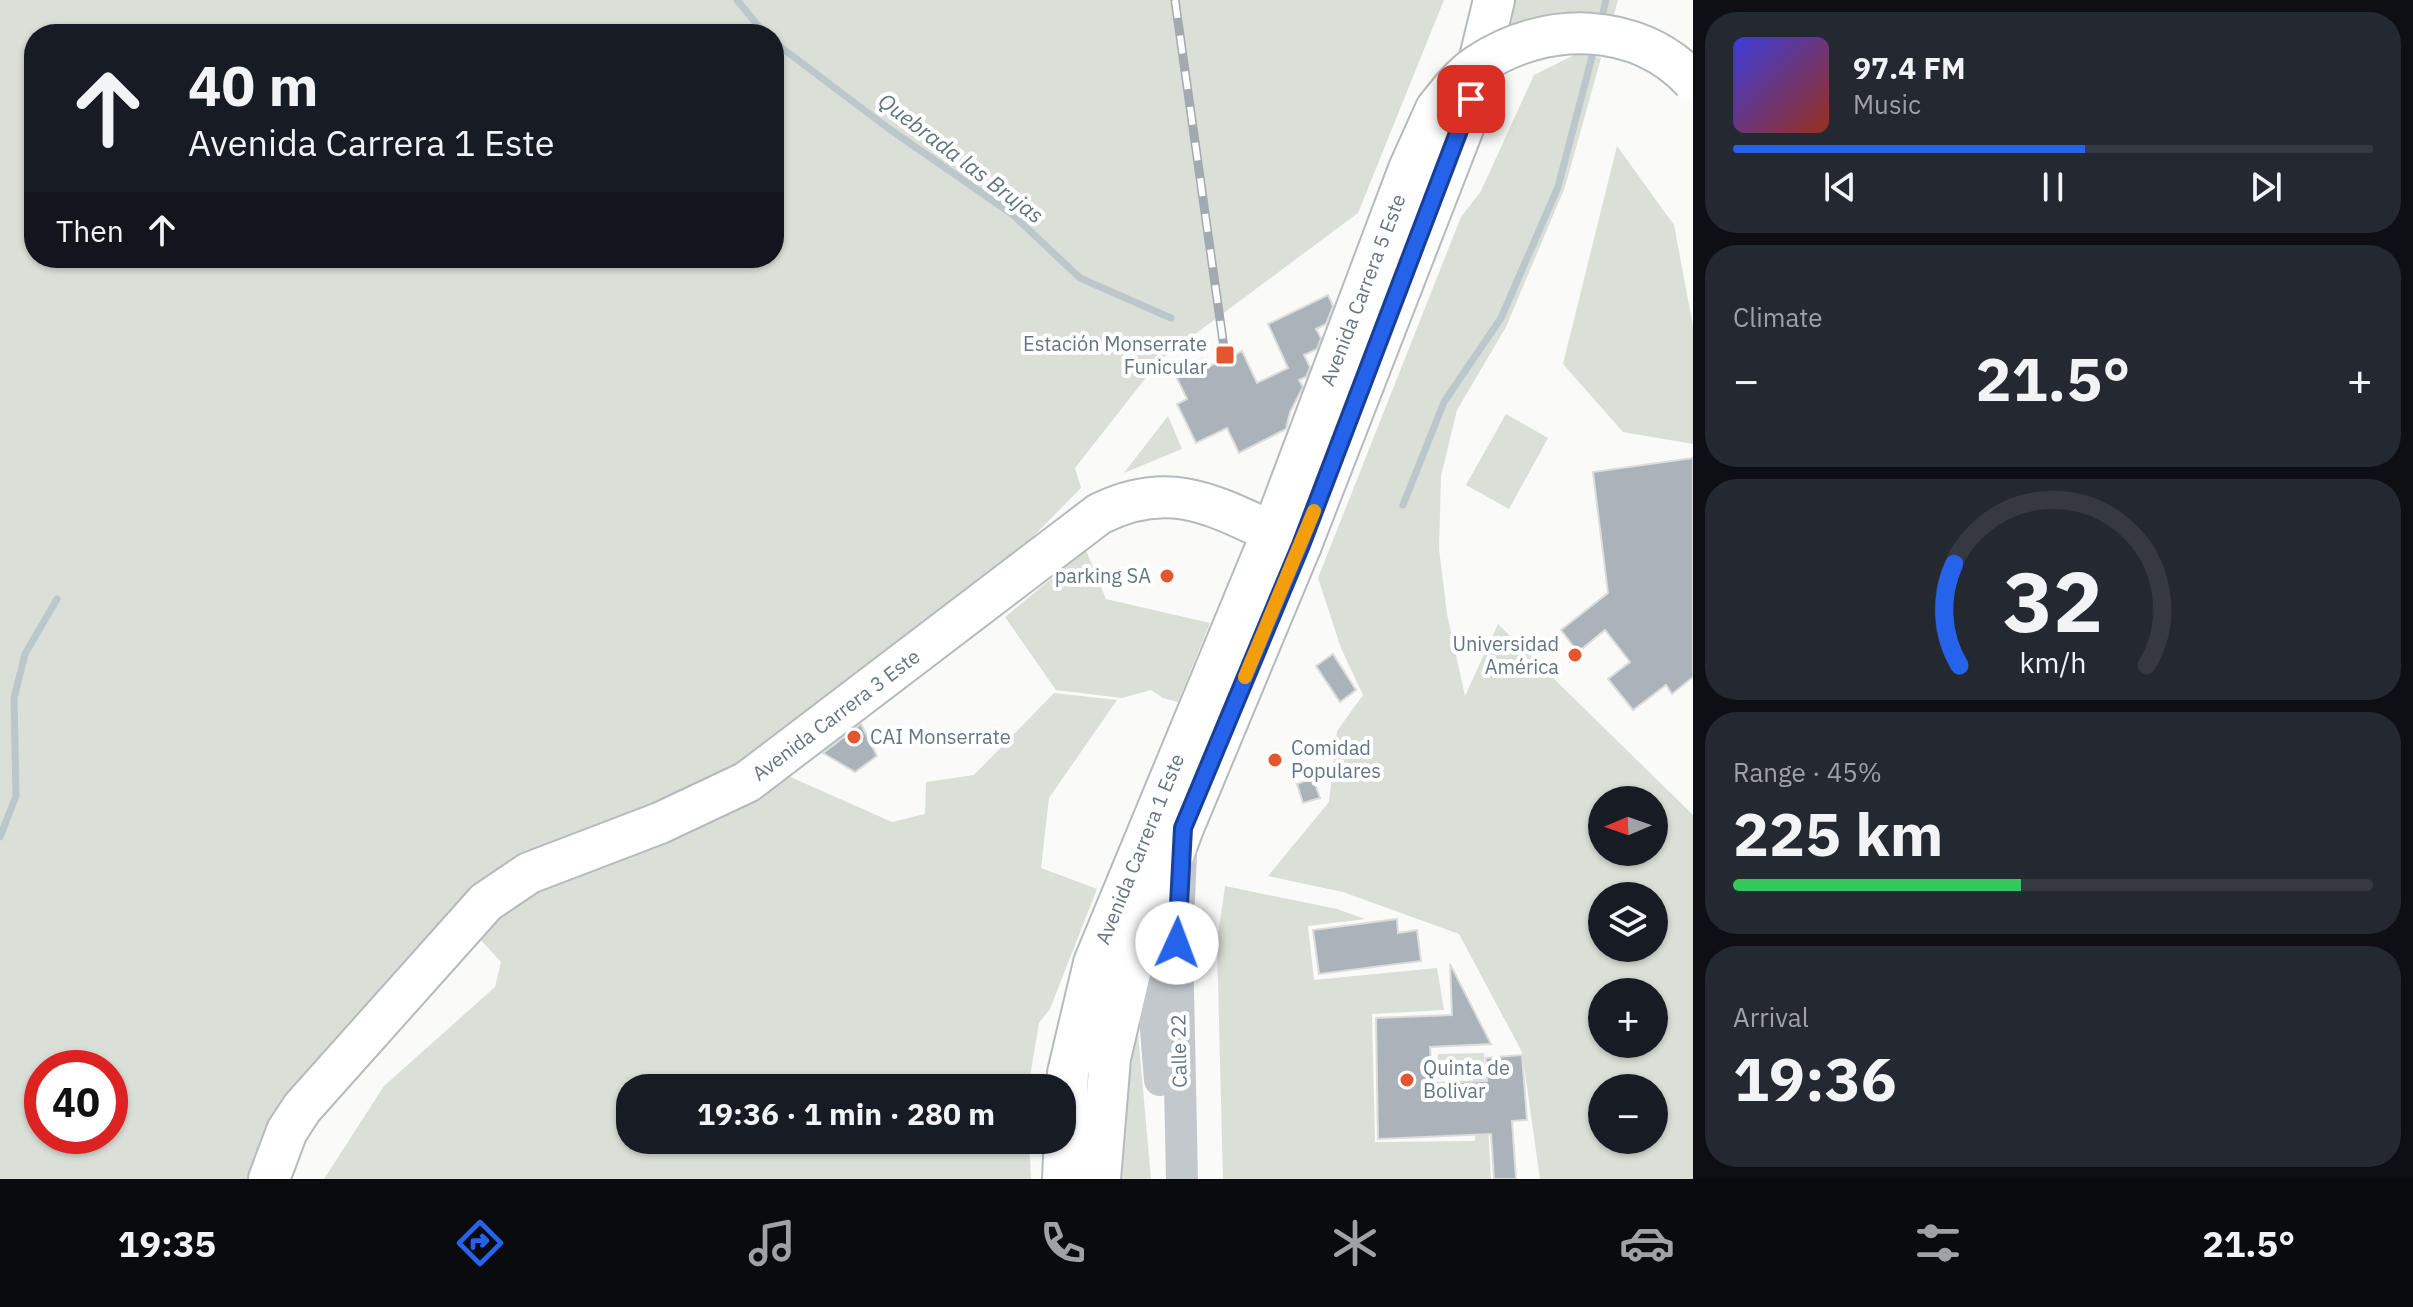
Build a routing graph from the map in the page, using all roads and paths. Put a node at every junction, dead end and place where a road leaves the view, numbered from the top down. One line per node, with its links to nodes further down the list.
1 (1494, 0): 3 (main road, Avenida Carrera 5 Este)
2 (1693, 81): 3 (main road, Avenida Carrera 5 Este, bridge)
3 (1286, 539): 4 (main road, Avenida Carrera 1 Este); 5 (main road, Avenida Carrera 1 Este); 7 (main road, Avenida Carrera 3 Este)
4 (1183, 828): 6 (main road, Avenida Carrera 1 Este); 11 (street, Calle 22)
5 (1135, 857): 6 (street, Calle 22); 8 (main road, Avenida Carrera 1 Este)
6 (1142, 940): 9 (main road, Avenida Carrera 1 Este); 10 (street, Calle 22)
7 (269, 1179)
8 (1063, 1179)
9 (1100, 1179)
10 (1163, 1179)
11 (1182, 1179)

